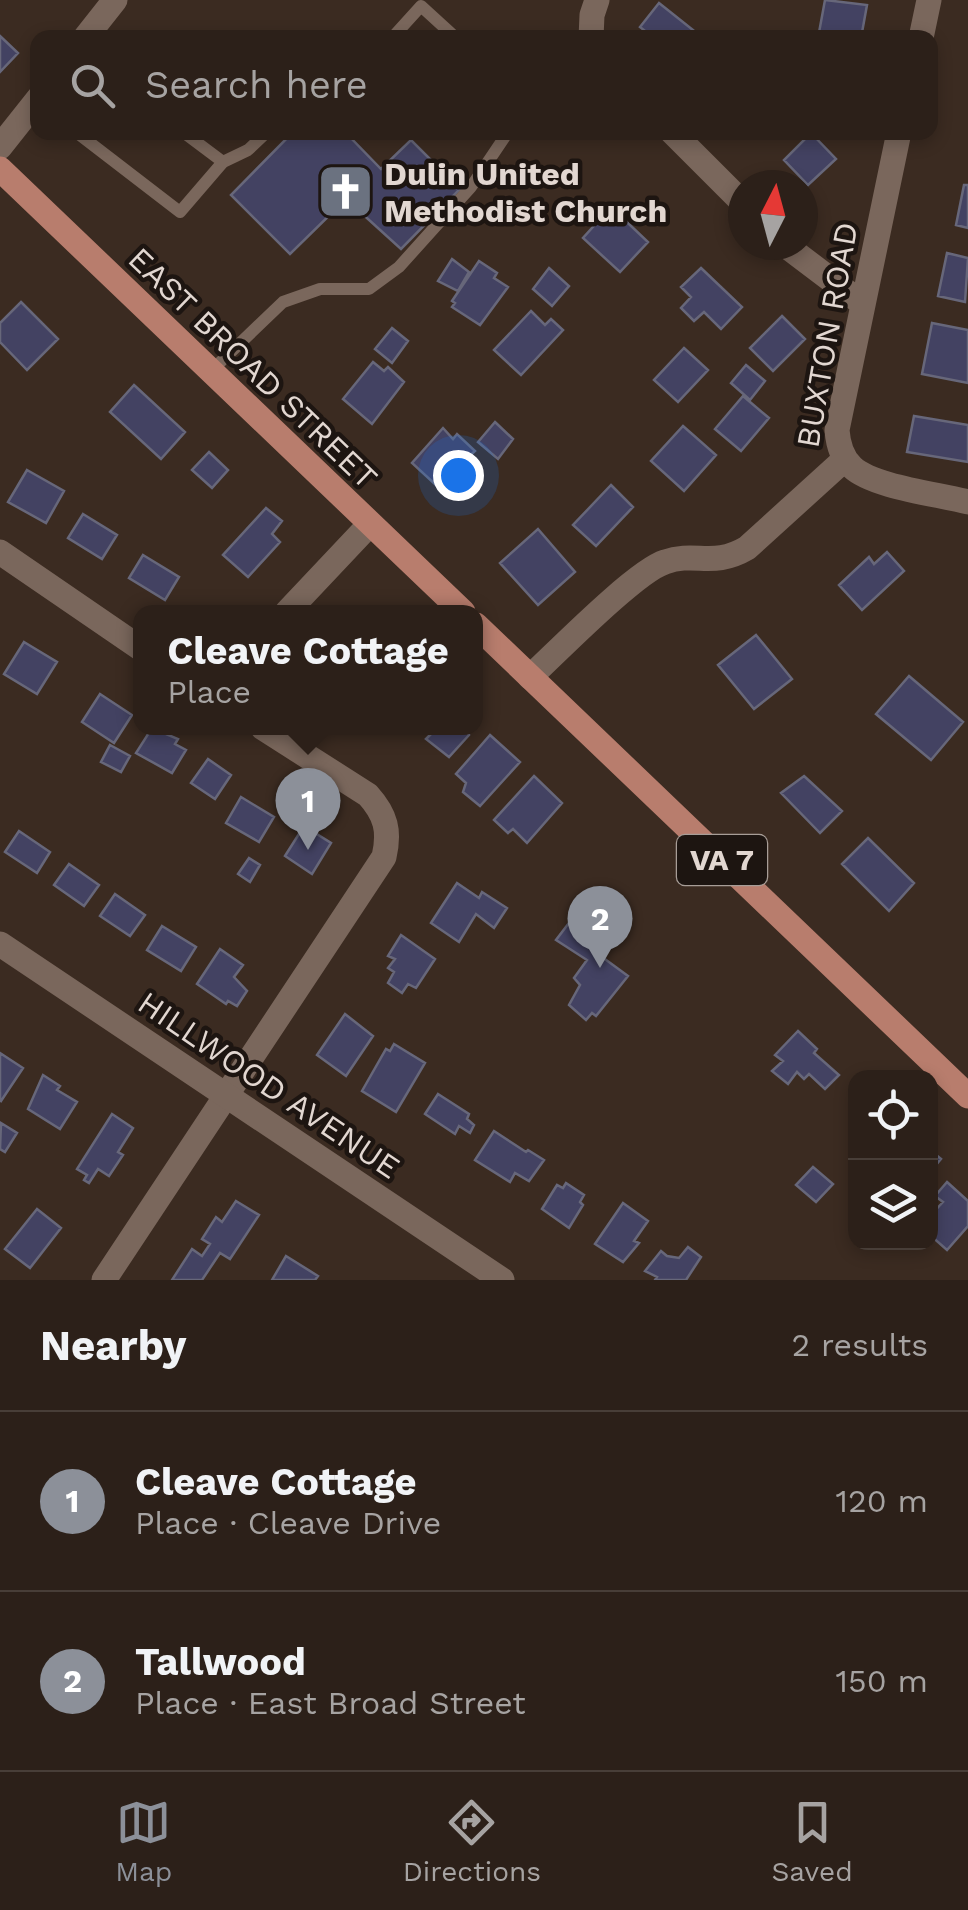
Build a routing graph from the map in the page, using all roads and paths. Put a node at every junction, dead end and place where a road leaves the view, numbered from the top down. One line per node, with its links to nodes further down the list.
1 (114, 0): 4 (street)
2 (597, 0): 7 (street)
3 (929, 0): 8 (street)
4 (91, 30)
5 (399, 30): 6 (lane)
6 (447, 30)
7 (591, 30)
8 (922, 30)
9 (30, 110): 16 (street)
10 (86, 140): 17 (lane)
11 (194, 140): 17 (lane)
12 (259, 140): 17 (lane)
13 (498, 140): 22 (lane)
14 (680, 140): 19 (street)
15 (897, 140): 21 (street, BUXTON ROAD)
16 (0, 148)
17 (223, 162)
18 (0, 169): 22 (main road, EAST BROAD STREET)
19 (728, 188)
20 (805, 260): 21 (street)
21 (863, 304): 23 (street, BUXTON ROAD)
22 (210, 372): 25 (main road, EAST BROAD STREET)
23 (845, 459): 24 (street); 31 (street, BUXTON ROAD)
24 (968, 502)
25 (370, 524): 27 (street); 28 (main road, EAST BROAD STREET)
26 (0, 552): 30 (street)
27 (294, 605)
28 (455, 605)
29 (483, 632): 31 (main road, VA 7)
30 (133, 643)
31 (530, 676): 35 (main road, VA 7)
32 (275, 735): 34 (street)
33 (0, 944): 34 (street, HILLWOOD AVENUE)
34 (226, 1094): 36 (street); 37 (street, HILLWOOD AVENUE)
35 (968, 1096)
36 (104, 1280)
37 (502, 1280)

